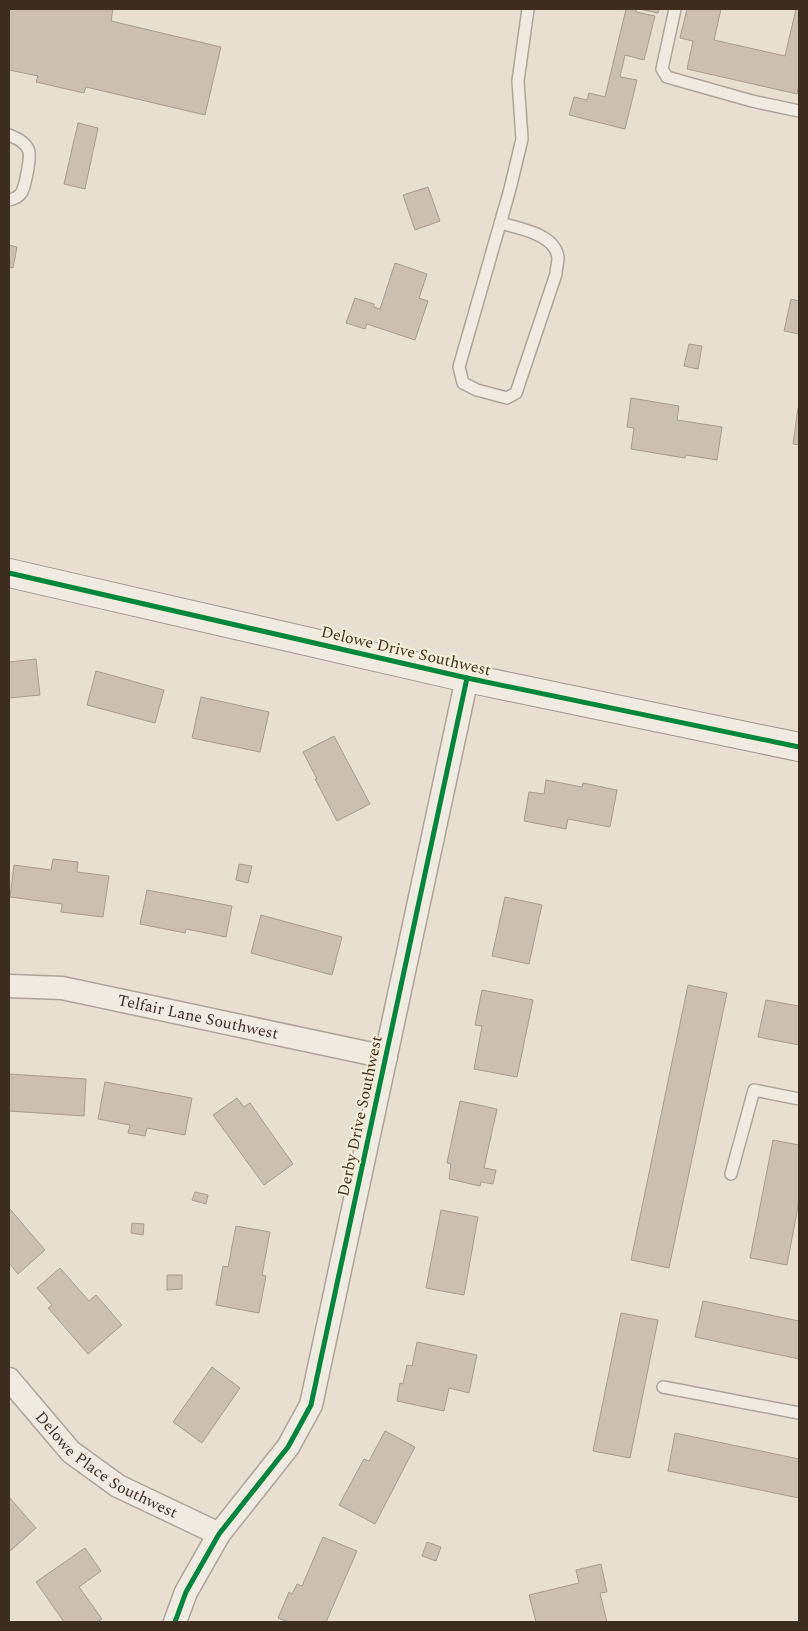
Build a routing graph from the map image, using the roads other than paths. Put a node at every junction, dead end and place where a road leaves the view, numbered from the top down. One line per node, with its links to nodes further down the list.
1 (528, 9): 6 (lane)
2 (675, 9): 3 (lane)
3 (799, 111)
4 (9, 135): 5 (lane)
5 (9, 200)
6 (500, 222): 6 (lane)
7 (9, 573): 8 (street, Delowe Drive Southwest)
8 (467, 678): 9 (street, Delowe Drive Southwest); 11 (street, Derby Drive Southwest)
9 (799, 747)
10 (9, 986): 11 (street, Telfair Lane Southwest)
11 (386, 1057): 17 (street, Derby Drive Southwest)
12 (799, 1099): 13 (lane)
13 (731, 1174)
14 (9, 1380): 17 (street, Delowe Place Southwest)
15 (663, 1386): 16 (lane)
16 (799, 1413)
17 (219, 1534): 18 (street, Derby Drive Southwest)
18 (174, 1622)

